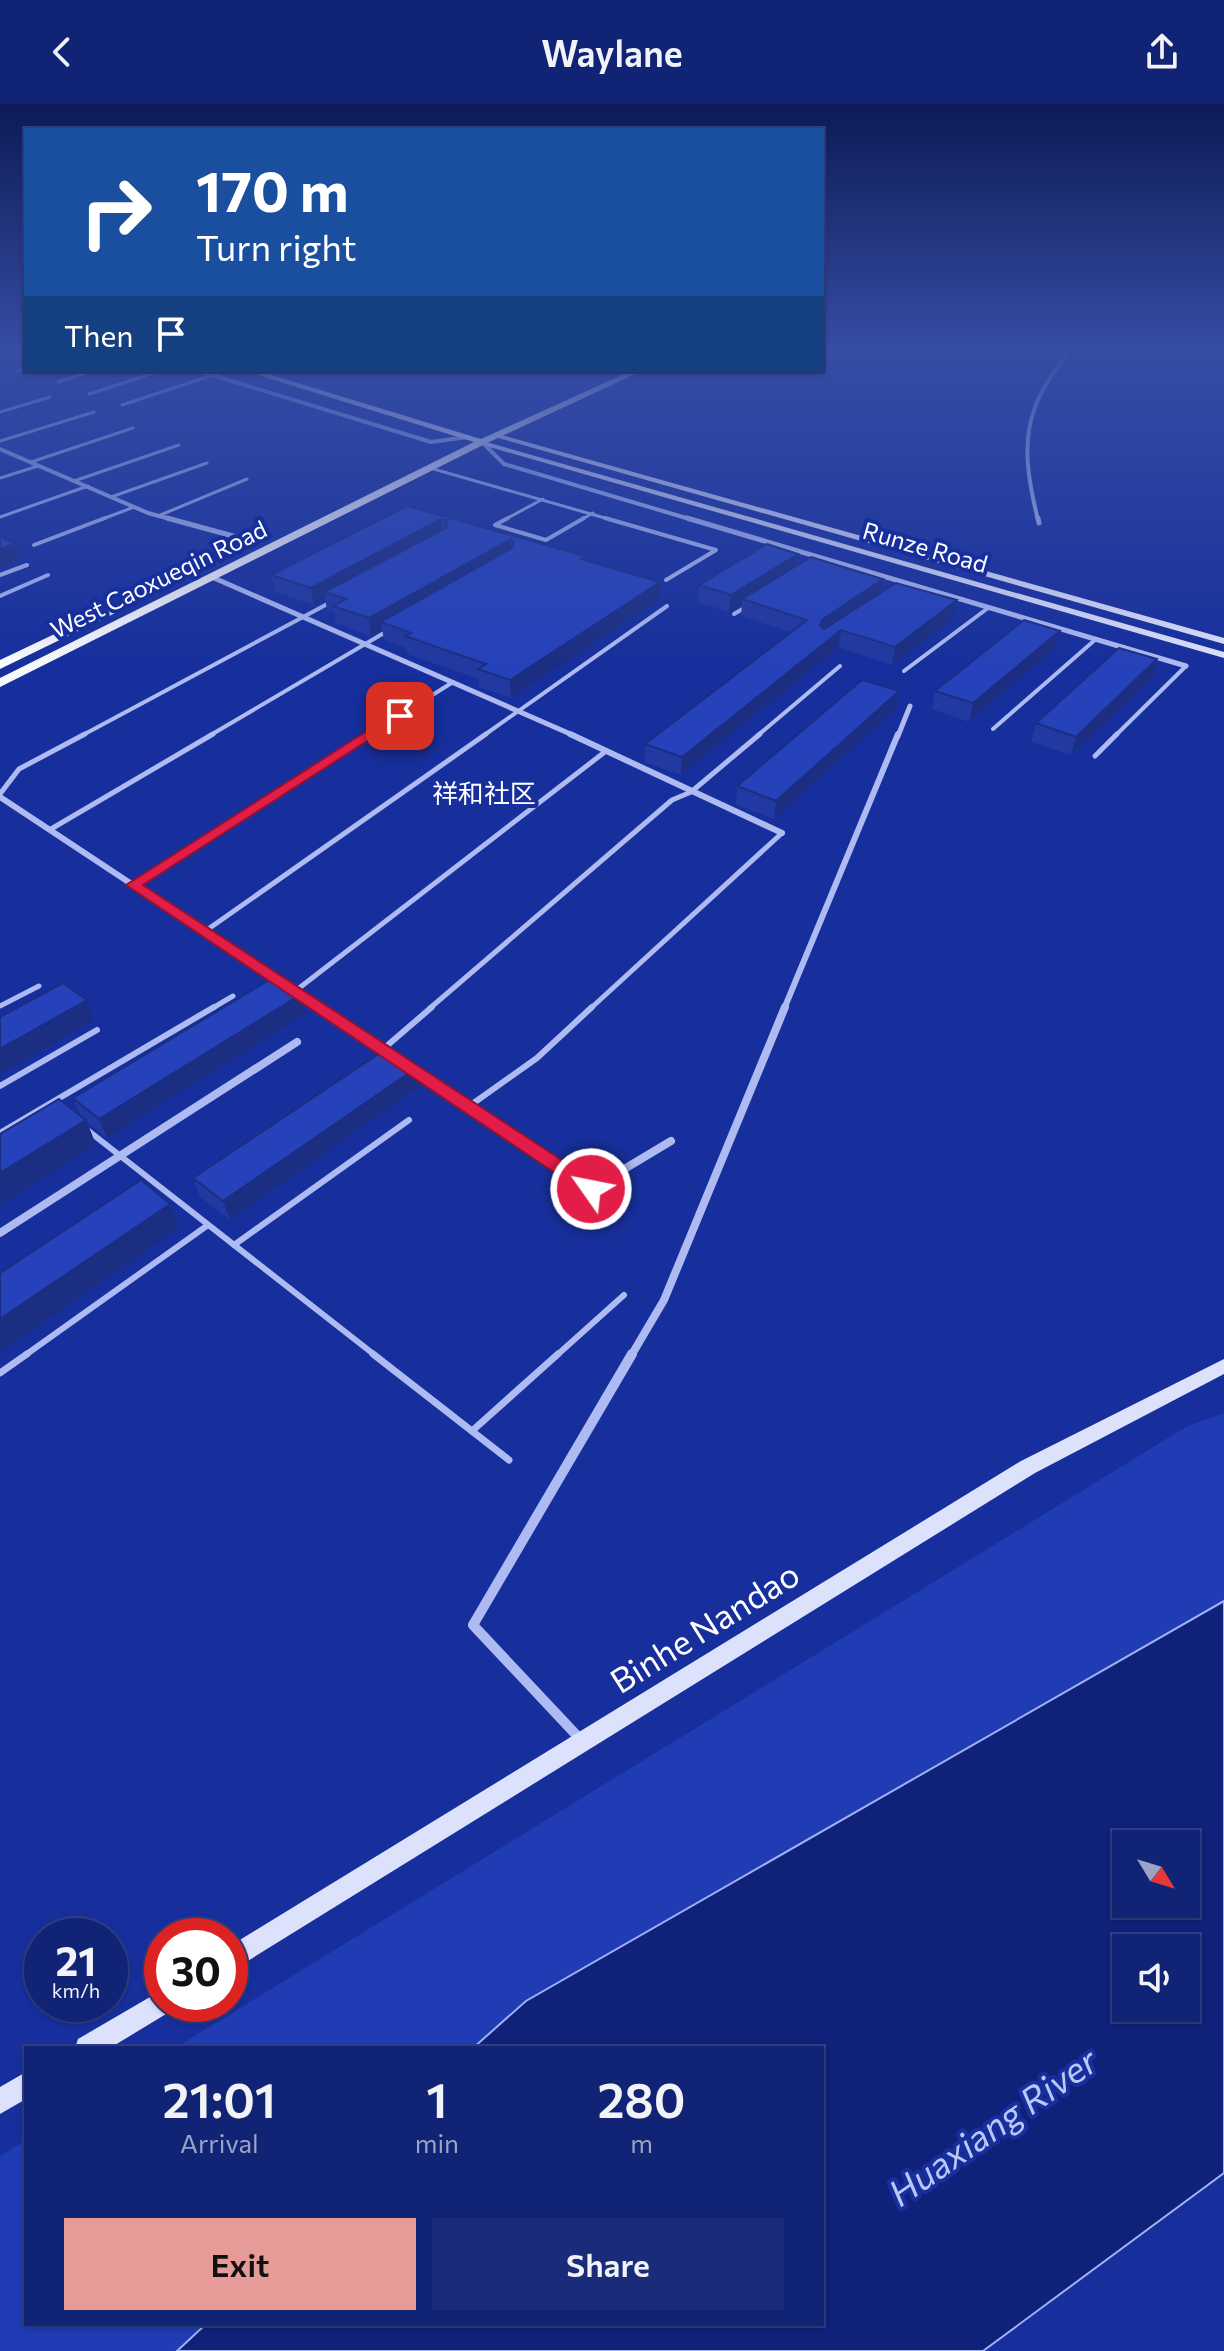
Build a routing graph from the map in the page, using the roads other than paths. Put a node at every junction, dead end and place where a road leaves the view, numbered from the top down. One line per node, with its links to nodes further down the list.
1 (12, 454): 10 (street)
2 (55, 454): 10 (lane)
3 (153, 454): 16 (lane)
4 (434, 454): 25 (main road, West Caoxueqin Road)
5 (453, 454): 13 (main road, West Caoxueqin Road)
6 (496, 454): 27 (street)
7 (543, 454): 47 (main road, Runze Road)
8 (564, 454): 45 (main road, Runze Road)
9 (1029, 454): 24 (street)
10 (31, 462): 12 (street)
11 (207, 463): 18 (lane)
12 (38, 466): 14 (lane); 16 (street)
13 (430, 468): 19 (lane); 32 (main road, West Caoxueqin Road)
14 (0, 478)
15 (247, 479): 22 (lane)
16 (74, 481): 17 (street)
17 (88, 486): 18 (street); 23 (lane)
18 (111, 497): 20 (street)
19 (543, 499): 21 (lane); 21 (lane)
20 (134, 507): 22 (street); 26 (lane)
21 (593, 513): 33 (lane)
22 (158, 516): 25 (street)
23 (0, 517)
24 (1039, 523)
25 (255, 542): 48 (main road, West Caoxueqin Road)
26 (34, 545)
27 (823, 560): 29 (lane); 34 (street)
28 (27, 565): 30 (lane)
29 (816, 565)
30 (0, 575)
31 (48, 575): 36 (lane)
32 (214, 578): 42 (street); 53 (main road, West Caoxueqin Road)
33 (666, 580)
34 (906, 585): 35 (lane); 40 (street)
35 (894, 593)
36 (0, 596)
37 (342, 596): 42 (lane)
38 (667, 606): 55 (lane)
39 (747, 606): 41 (lane)
40 (988, 608): 44 (street); 51 (lane)
41 (734, 614)
42 (303, 617): 46 (street); 60 (lane)
43 (392, 629): 46 (lane)
44 (1096, 639): 50 (street); 56 (lane)
45 (1224, 641)
46 (365, 644): 52 (street); 61 (lane)
47 (1224, 655)
48 (0, 665)
49 (840, 666): 59 (lane)
50 (1186, 666): 58 (lane)
51 (904, 671)
52 (453, 682): 55 (street); 63 (lane)
53 (0, 683)
54 (910, 706): 91 (street)
55 (519, 711): 57 (street); 64 (lane)
56 (993, 729)
57 (606, 751): 59 (street); 66 (lane)
58 (1095, 756)
59 (691, 792): 62 (street); 71 (lane)
60 (0, 796): 61 (street)
61 (51, 829): 63 (street)
62 (782, 833): 76 (lane)
63 (133, 885): 64 (street)
64 (204, 932): 66 (street)
65 (39, 986): 68 (lane)
66 (294, 992): 71 (street)
67 (233, 996): 75 (lane)
68 (0, 1006)
69 (97, 1030): 74 (lane)
70 (297, 1042): 82 (street)
71 (382, 1050): 72 (street)
72 (394, 1058)
73 (406, 1066): 76 (street)
74 (0, 1086)
75 (51, 1102): 77 (lane); 80 (lane)
76 (468, 1107): 81 (street)
77 (63, 1111)
78 (74, 1120): 82 (lane)
79 (409, 1120): 85 (lane)
80 (0, 1133)
81 (671, 1141)
82 (120, 1156): 83 (lane); 84 (street)
83 (208, 1225): 85 (lane); 88 (lane)
84 (0, 1233)
85 (234, 1245): 89 (lane)
86 (624, 1295): 89 (lane)
87 (1224, 1366): 91 (main road, Binhe Nandao)
88 (0, 1373)
89 (472, 1431): 90 (lane)
90 (509, 1460)
91 (584, 1743): 92 (main road, Binhe Nandao)
92 (248, 1949)
93 (144, 2013): 94 (main road)
94 (90, 2046)
95 (24, 2086): 96 (main road)
96 (0, 2101)

